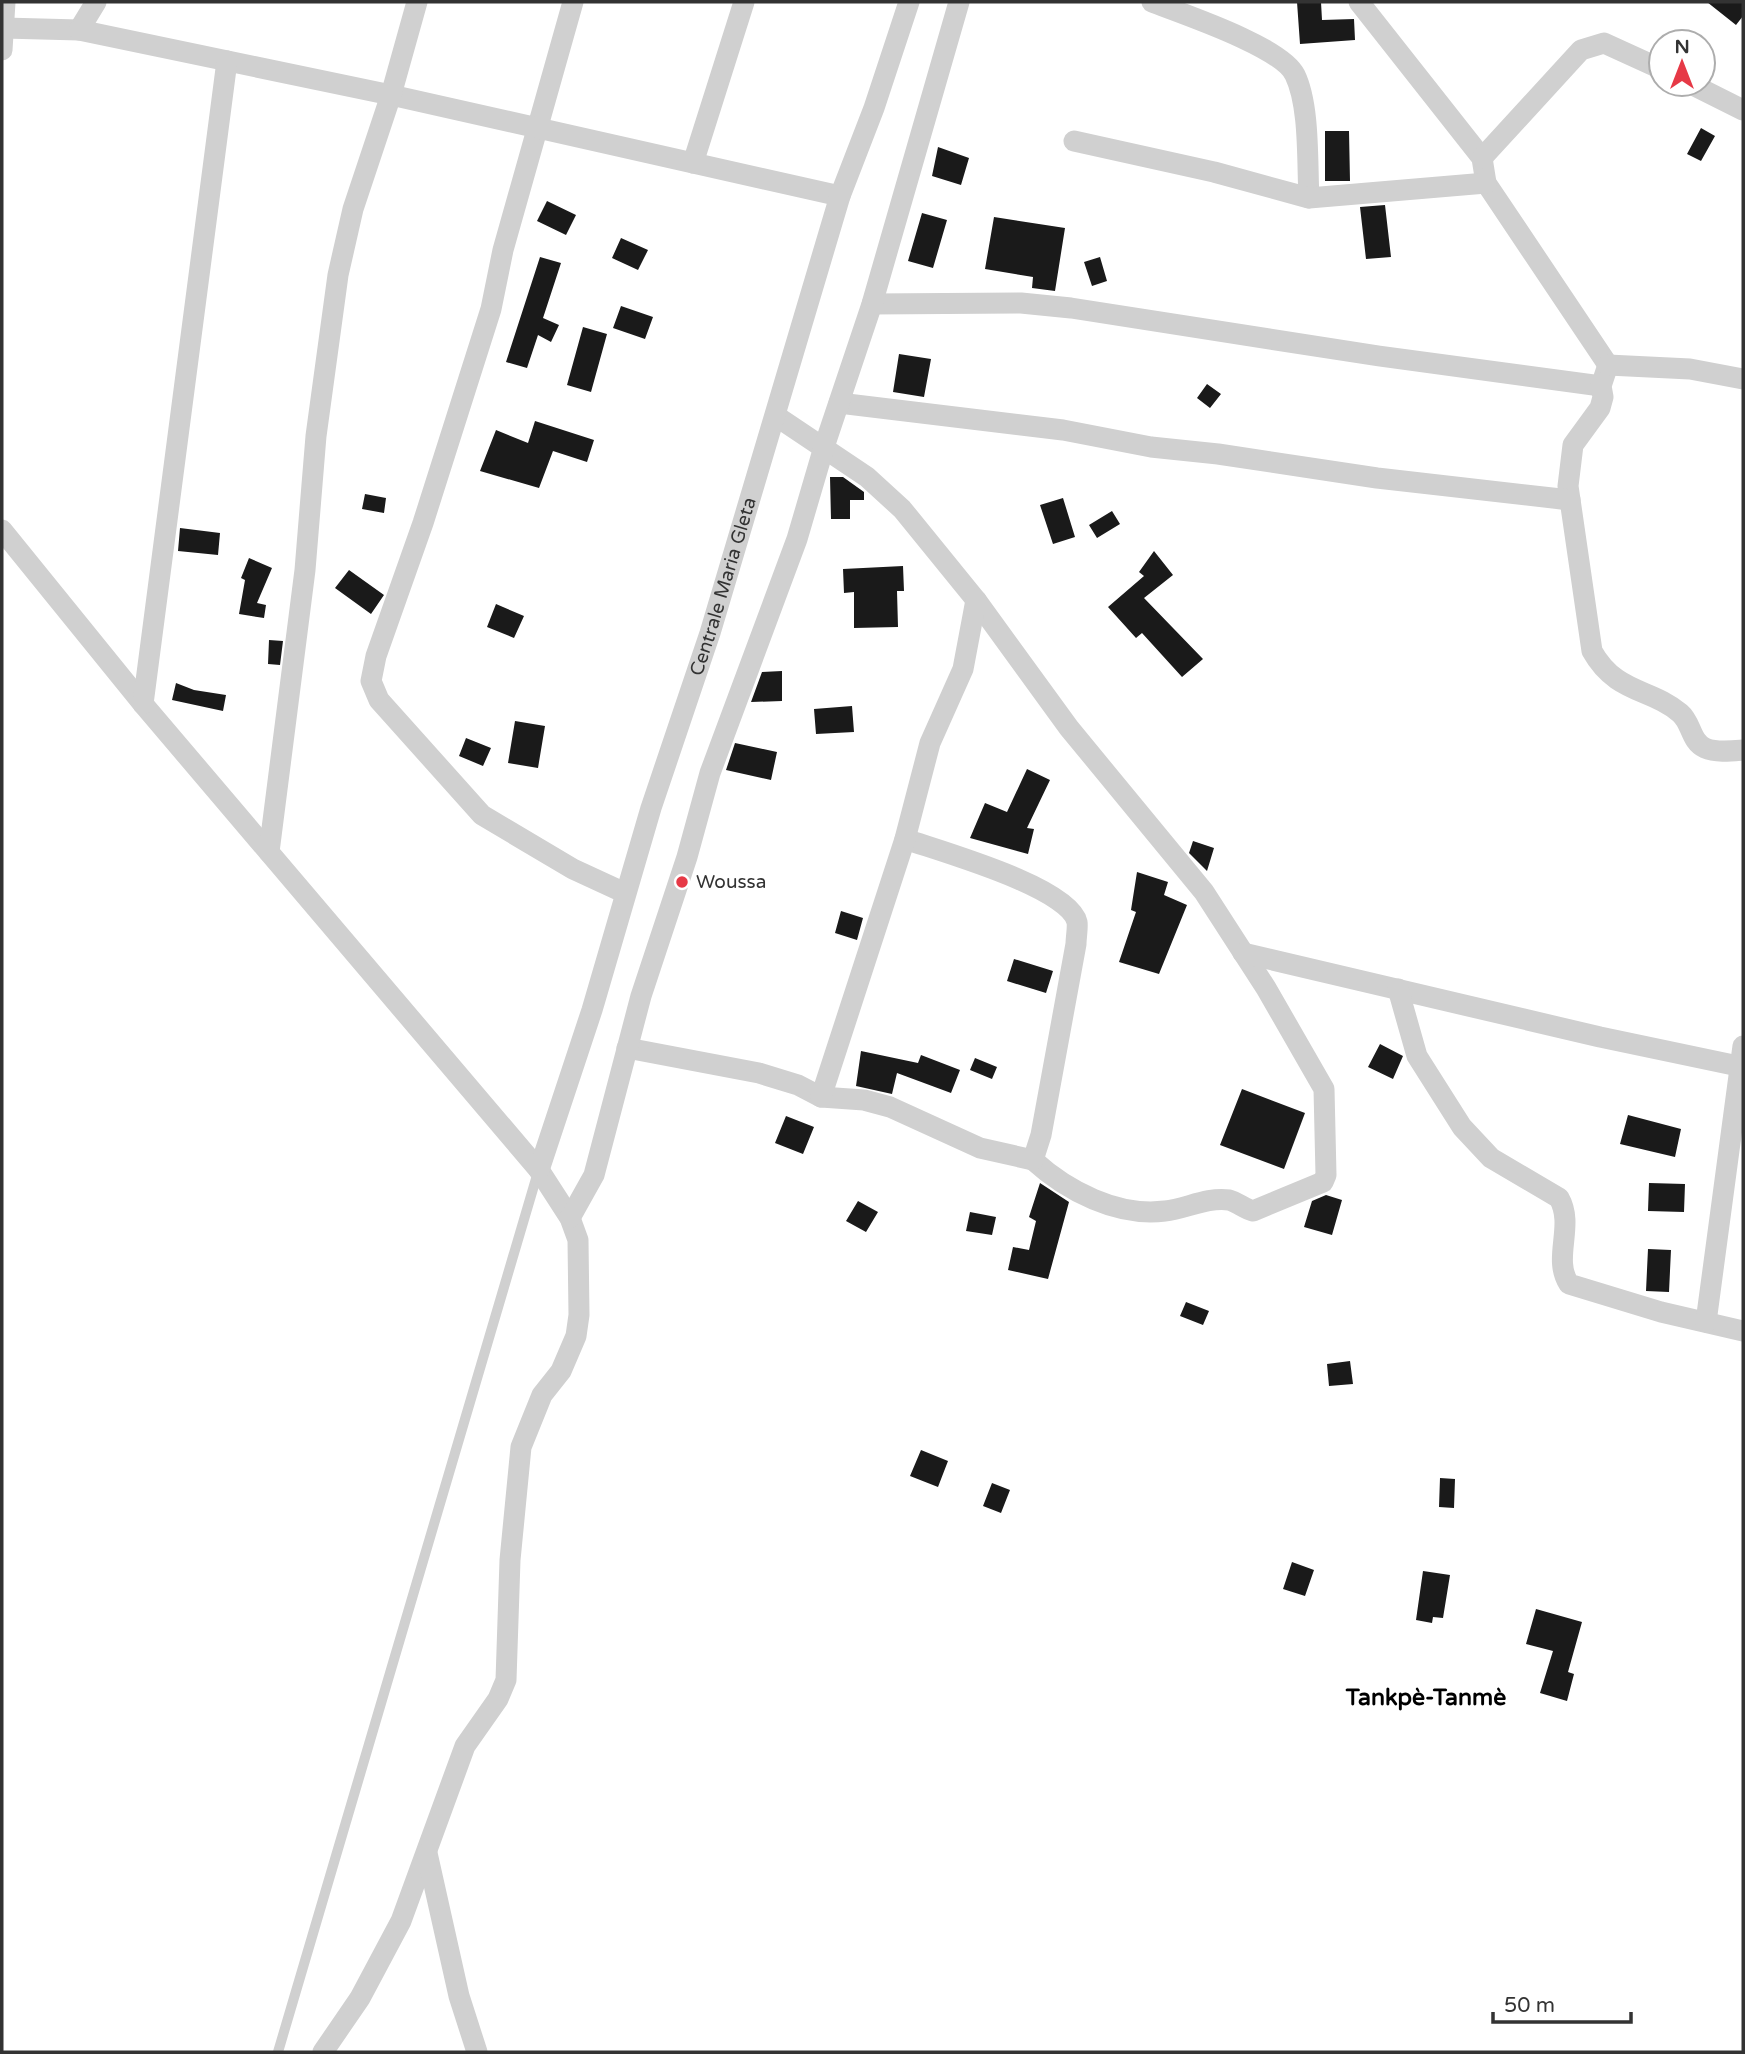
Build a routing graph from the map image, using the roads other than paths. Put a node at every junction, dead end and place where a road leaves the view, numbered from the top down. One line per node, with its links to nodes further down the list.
1 (5, 2): 10 (street)
2 (96, 2): 11 (street)
3 (417, 2): 15 (street)
4 (573, 2): 18 (street)
5 (744, 2): 21 (street)
6 (909, 2): 23 (street, Centrale Maria Gleta)
7 (959, 2): 25 (street)
8 (1152, 2): 24 (street)
9 (1359, 2): 20 (street)
10 (4, 28): 11 (street); 12 (street)
11 (79, 30): 13 (street)
12 (2, 50)
13 (227, 61): 15 (street); 35 (street)
14 (1647, 63): 20 (street)
15 (391, 95): 18 (street); 38 (street)
16 (1717, 97): 17 (street)
17 (1743, 110)
18 (540, 128): 21 (street); 39 (street)
19 (1074, 141): 24 (street)
20 (1482, 158): 22 (street)
21 (693, 163): 23 (street)
22 (1486, 183): 24 (street); 26 (street)
23 (840, 196): 30 (street, Centrale Maria Gleta)
24 (1309, 198)
25 (872, 304): 28 (street); 29 (street)
26 (1608, 365): 27 (street); 28 (street)
27 (1743, 379)
28 (1601, 386): 32 (street)
29 (839, 403): 31 (street); 32 (street)
30 (776, 416): 31 (street); 39 (street, Centrale Maria Gleta)
31 (824, 447): 34 (street); 42 (street)
32 (1570, 500): 36 (street)
33 (2, 530): 35 (street)
34 (976, 600): 37 (street); 40 (street)
35 (144, 704): 38 (street)
36 (1743, 750)
37 (905, 839): 44 (street); 45 (street)
38 (269, 852): 46 (street)
39 (625, 893): 46 (street, Centrale Maria Gleta)
40 (1243, 953): 41 (street); 45 (street)
41 (1398, 989): 43 (street); 48 (street)
42 (627, 1048): 44 (street); 47 (street)
43 (1742, 1060): 48 (street)
44 (821, 1097): 45 (street)
45 (1033, 1160)
46 (539, 1170): 47 (street); 51 (lane)
47 (570, 1218): 50 (street)
48 (1706, 1322): 49 (street)
49 (1743, 1331)
50 (427, 1853): 52 (street); 53 (street)
51 (278, 2052)
52 (323, 2052)
53 (477, 2052)

